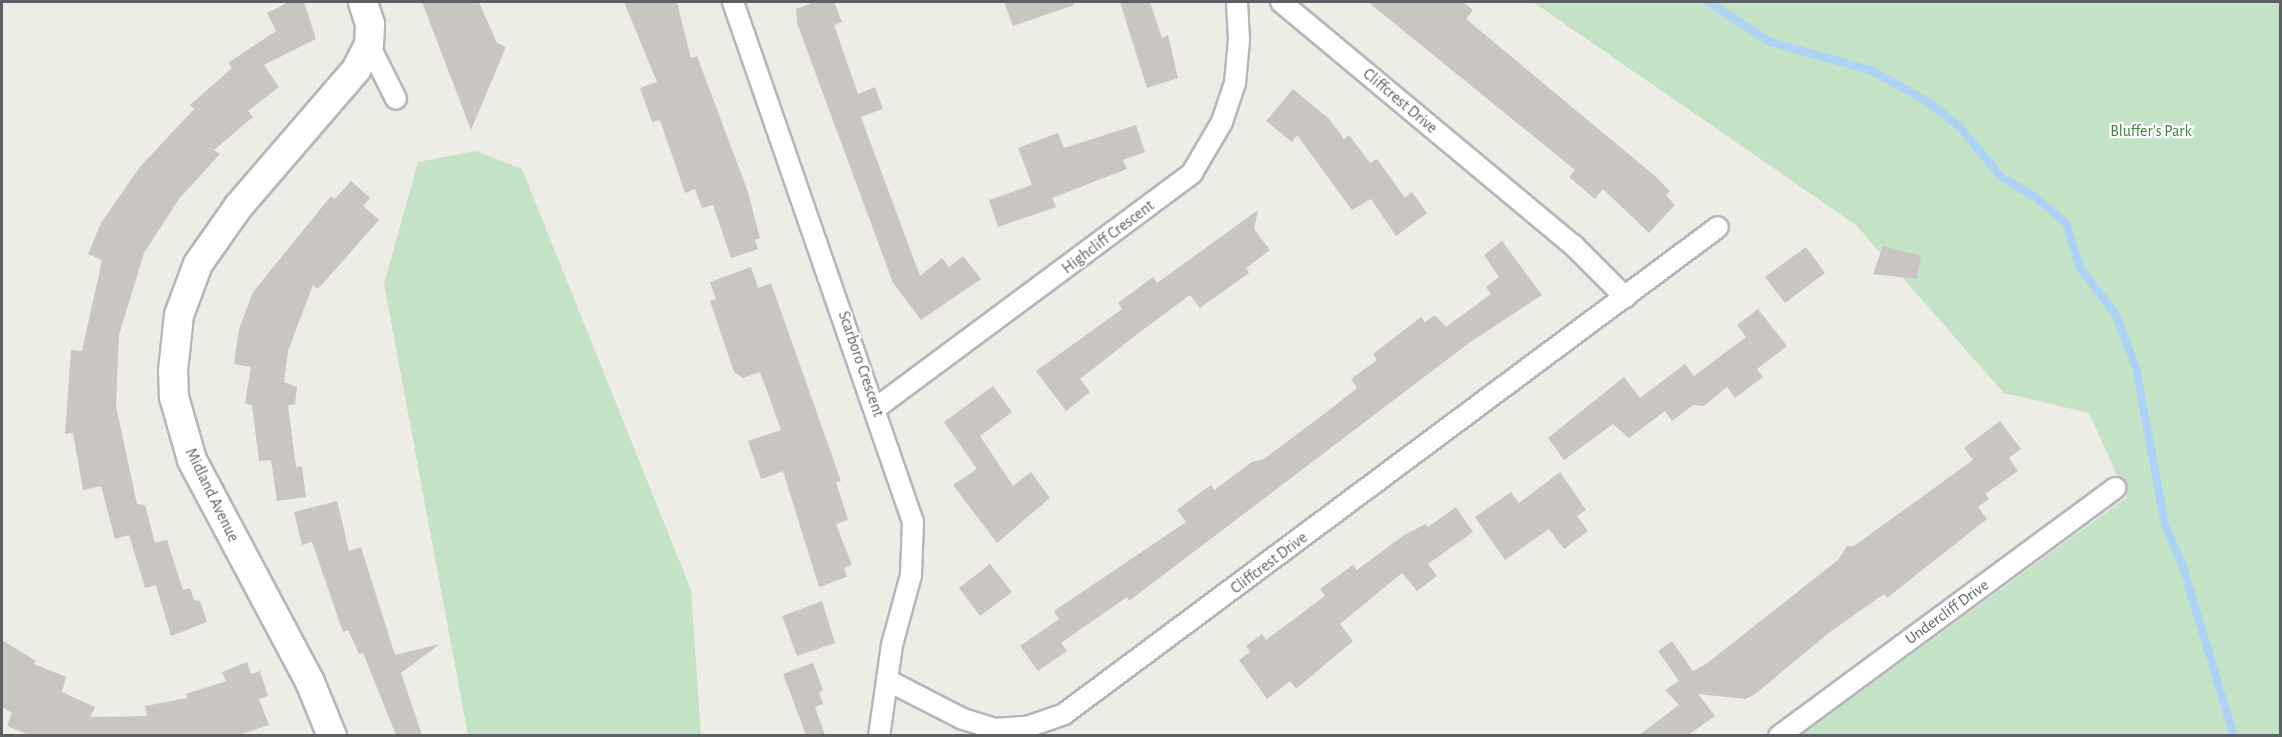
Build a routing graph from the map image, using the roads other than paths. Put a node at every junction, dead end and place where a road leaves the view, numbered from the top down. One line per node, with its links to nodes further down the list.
1 (363, 2): 5 (street)
2 (733, 2): 9 (street, Scarboro Crescent)
3 (1237, 2): 9 (street, Highcliff Crescent)
4 (1281, 2): 8 (street, Cliffcrest Drive)
5 (369, 45): 6 (street); 12 (street, Midland Avenue)
6 (396, 99)
7 (1718, 227): 8 (street, Cliffcrest Drive)
8 (1625, 297): 11 (street, Cliffcrest Drive)
9 (876, 408): 11 (street, Scarboro Crescent)
10 (2115, 488): 14 (street, Undercliff Drive)
11 (887, 680): 13 (street, Scarboro Crescent)
12 (333, 735)
13 (879, 735)
14 (1779, 735)

